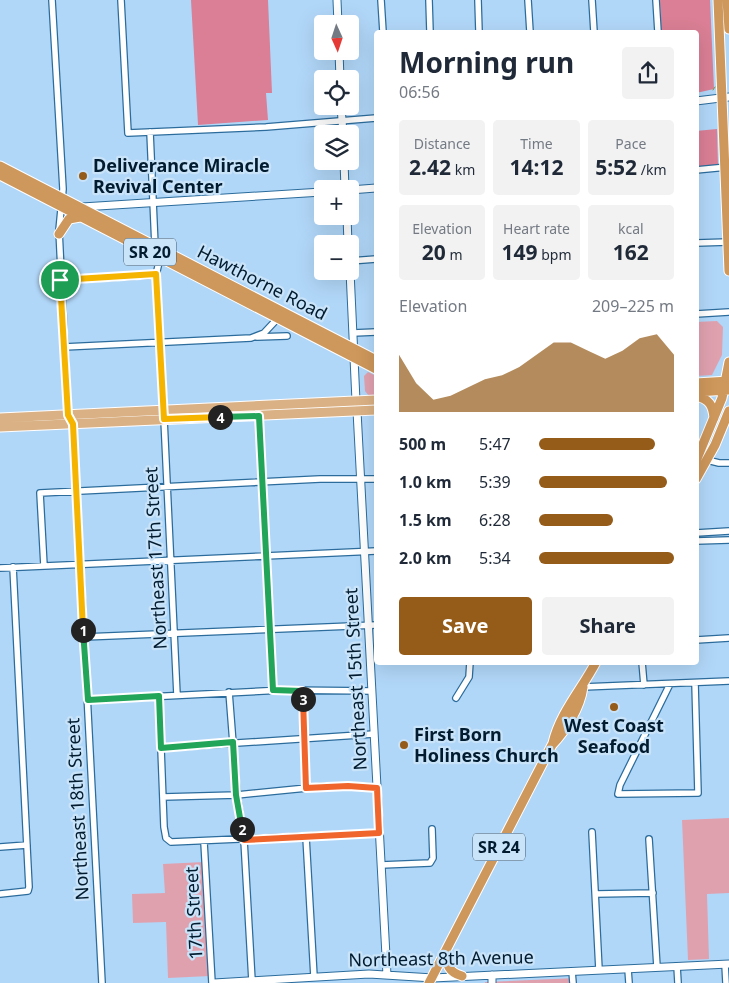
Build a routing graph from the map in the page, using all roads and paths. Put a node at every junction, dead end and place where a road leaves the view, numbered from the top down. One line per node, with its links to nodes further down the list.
1 (52, 0): 34 (street)
2 (121, 0): 26 (street)
3 (336, 0): 12 (street)
4 (381, 0): 14 (street)
5 (429, 0): 15 (street)
6 (478, 0): 16 (street)
7 (528, 0): 17 (street)
8 (592, 0): 18 (street)
9 (656, 0): 19 (street)
10 (718, 0): 20 (highway)
11 (728, 0): 13 (highway)
12 (337, 15)
13 (729, 29)
14 (383, 30)
15 (430, 30)
16 (479, 30)
17 (530, 30)
18 (594, 30)
19 (658, 30)
20 (726, 97): 21 (street); 28 (highway)
21 (699, 101)
22 (342, 115): 24 (street)
23 (374, 118): 24 (street)
24 (342, 122): 25 (street); 26 (street)
25 (342, 125)
26 (150, 132): 35 (street)
27 (0, 166): 34 (highway, Hawthorne Road / SR 20)
28 (727, 167): 29 (street); 38 (highway)
29 (699, 170)
30 (0, 175): 34 (highway, Hawthorne Road / SR 20)
31 (374, 188): 32 (street)
32 (359, 189)
33 (314, 193): 35 (street)
34 (62, 203): 36 (highway, Hawthorne Road / SR 20); 37 (street)
35 (153, 203): 36 (street); 40 (street)
36 (80, 212): 37 (highway); 40 (highway, Hawthorne Road / SR 20); 41 (highway, Hawthorne Road / SR 20)
37 (59, 234): 46 (street)
38 (729, 241): 39 (street); 44 (highway)
39 (699, 243)
40 (155, 246): 50 (highway, Hawthorne Road / SR 20)
41 (160, 258): 45 (street, Northeast 17th Street); 50 (highway, Hawthorne Road / SR 20)
42 (374, 259): 43 (street)
43 (359, 260)
44 (729, 271)
45 (156, 274): 46 (street); 55 (street, Northeast 17th Street)
46 (60, 280): 56 (street)
47 (350, 280): 52 (street)
48 (729, 312): 49 (street)
49 (699, 314)
50 (280, 315): 54 (street); 57 (highway, Hawthorne Road / SR 20)
51 (374, 332): 52 (street)
52 (353, 333): 57 (street)
53 (287, 336): 54 (street)
54 (252, 338): 55 (street)
55 (160, 342): 56 (street); 72 (street, Northeast 17th Street)
56 (64, 347): 71 (street)
57 (354, 353): 58 (highway, Hawthorne Road / SR 20); 60 (highway, Hawthorne Road / SR 20); 66 (street)
58 (374, 359)
59 (729, 362): 62 (highway)
60 (374, 368)
61 (699, 383): 62 (highway)
62 (727, 386): 63 (highway); 75 (highway)
63 (699, 393)
64 (699, 396): 75 (highway)
65 (374, 400): 66 (main road)
66 (356, 401): 67 (main road); 69 (main road)
67 (259, 406): 72 (main road); 73 (main road)
68 (374, 410): 69 (main road)
69 (357, 411): 73 (main road); 83 (street, Northeast 15th Street)
70 (729, 411): 79 (highway)
71 (68, 415): 72 (main road); 74 (main road); 76 (main road)
72 (164, 415): 73 (main road); 76 (main road); 85 (street, Northeast 17th Street)
73 (259, 416): 84 (street)
74 (0, 418)
75 (714, 419): 78 (highway)
76 (73, 424): 77 (main road); 86 (street, Northeast 18th Street)
77 (0, 427)
78 (699, 454)
79 (707, 460): 80 (street); 81 (highway)
80 (729, 463)
81 (699, 474)
82 (374, 479): 83 (street)
83 (361, 480): 84 (street); 93 (street, Northeast 15th Street)
84 (263, 483): 85 (street); 95 (street)
85 (167, 487): 86 (street); 96 (street, Northeast 17th Street)
86 (76, 491): 97 (street, Northeast 18th Street); 98 (street)
87 (711, 532): 88 (street); 89 (street); 92 (street)
88 (729, 532)
89 (699, 533)
90 (729, 540): 92 (street)
91 (699, 541): 92 (street)
92 (712, 541)
93 (364, 551): 94 (street); 95 (street); 101 (street, Northeast 15th Street)
94 (374, 551)
95 (267, 557): 96 (street); 102 (street)
96 (171, 560): 97 (street); 103 (street, Northeast 17th Street)
97 (80, 564): 98 (street); 104 (street, Northeast 18th Street)
98 (44, 566): 99 (street)
99 (13, 567): 100 (street); 138 (street)
100 (0, 568)
101 (372, 626): 102 (street); 117 (street, Northeast 15th Street)
102 (270, 630): 103 (street); 115 (street)
103 (174, 633): 104 (street); 119 (street, Northeast 17th Street)
104 (84, 637): 122 (street, Northeast 18th Street)
105 (729, 638): 106 (street)
106 (699, 640)
107 (470, 665): 121 (street)
108 (594, 665): 114 (highway, SR 24)
109 (642, 665): 113 (street)
110 (729, 681): 111 (street)
111 (695, 683): 112 (street); 112 (street)
112 (670, 684): 113 (street)
113 (644, 685): 114 (street)
114 (583, 687): 144 (highway, SR 24)
115 (273, 690): 116 (street); 118 (street)
116 (302, 691): 117 (street); 124 (street)
117 (372, 691): 123 (street, Northeast 15th Street)
118 (229, 692): 119 (street); 125 (street)
119 (177, 695): 120 (street)
120 (159, 696): 122 (street); 126 (street)
121 (456, 698)
122 (88, 700): 158 (street, Northeast 18th Street)
123 (374, 734): 124 (street); 128 (street, Northeast 15th Street)
124 (304, 738): 125 (street); 127 (street)
125 (233, 742): 126 (street); 129 (street)
126 (161, 748): 130 (street)
127 (306, 788): 128 (street); 129 (street)
128 (377, 788): 133 (street, Northeast 15th Street)
129 (236, 795): 130 (street); 136 (street)
130 (162, 797): 137 (street)
131 (432, 829): 140 (street)
132 (592, 832): 143 (street)
133 (379, 833): 134 (street); 140 (street, Northeast 15th Street)
134 (306, 837): 136 (street); 154 (street)
135 (649, 839): 141 (street)
136 (244, 840): 137 (street); 156 (street)
137 (204, 842): 159 (street, 17th Street)
138 (26, 845): 139 (street); 142 (street)
139 (0, 847)
140 (381, 865): 151 (street, Northeast 15th Street)
141 (653, 893): 143 (street); 147 (street)
142 (0, 894)
143 (596, 894): 149 (street)
144 (446, 949): 153 (highway); 157 (highway, SR 24)
145 (727, 964): 146 (street, Northeast 8th Avenue); 164 (street)
146 (677, 966): 147 (street, Northeast 8th Avenue); 163 (street)
147 (657, 967): 148 (street, Northeast 8th Avenue)
148 (628, 969): 149 (street, Northeast 8th Avenue); 162 (street)
149 (598, 970): 150 (street, Northeast 8th Avenue)
150 (572, 971): 152 (street, Northeast 8th Avenue); 161 (street)
151 (387, 975): 154 (street, Northeast 8th Avenue); 157 (street, Northeast 8th Avenue)
152 (492, 975): 153 (street, Northeast 8th Avenue); 160 (street)
153 (462, 976): 157 (street, Northeast 8th Avenue)
154 (314, 977): 155 (street, Northeast 8th Avenue)
155 (306, 980): 156 (street, Northeast 8th Avenue)
156 (257, 981): 159 (street, Northeast 8th Avenue)
157 (432, 981)
158 (102, 983)
159 (213, 983)
160 (492, 983)
161 (573, 983)
162 (629, 983)
163 (678, 983)
164 (726, 983)

